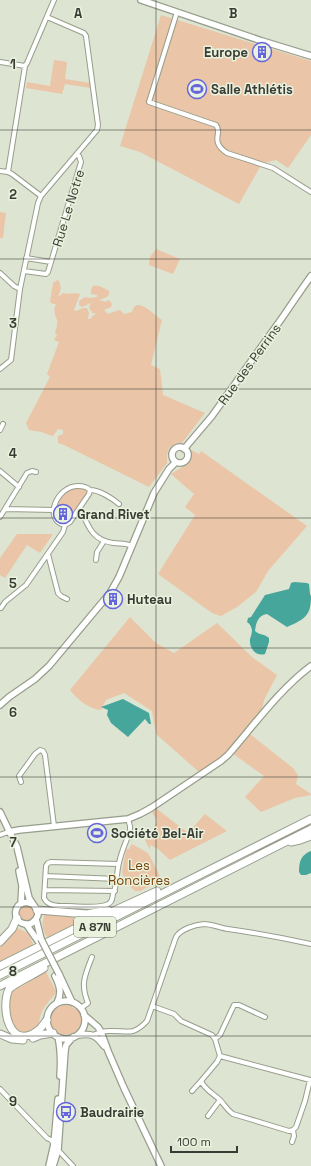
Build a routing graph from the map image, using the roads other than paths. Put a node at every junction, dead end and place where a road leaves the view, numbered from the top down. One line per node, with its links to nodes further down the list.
1 (54, 0): 5 (street)
2 (141, 0): 3 (street)
3 (152, 2): 4 (street)
4 (177, 12): 6 (street); 12 (street)
5 (47, 17): 8 (street); 9 (street)
6 (311, 56)
7 (0, 62): 8 (street)
8 (25, 66): 11 (street)
9 (76, 154): 13 (street); 15 (street, Rue Le Notre)
10 (0, 171): 11 (street)
11 (8, 172): 13 (street)
12 (311, 192)
13 (41, 196): 14 (street)
14 (26, 258): 15 (street, Rue Le Notre); 16 (street)
15 (51, 262): 16 (street, Rue Le Notre)
16 (24, 271): 19 (street)
17 (0, 273): 19 (street)
18 (311, 276): 23 (street, Rue des Perrins)
19 (20, 289): 20 (street)
20 (0, 369)
21 (3, 424): 22 (street)
22 (0, 430)
23 (184, 449): 24 (street); 24 (street)
24 (176, 462): 36 (street)
25 (0, 471): 27 (street)
26 (36, 472): 27 (street)
27 (19, 486): 31 (street)
28 (90, 490): 29 (street); 30 (street); 32 (street)
29 (119, 504)
30 (80, 508): 34 (street); 35 (street)
31 (6, 509): 32 (street); 33 (street)
32 (54, 510): 34 (street)
33 (0, 518)
34 (65, 525): 37 (street)
35 (104, 541): 36 (street); 38 (street)
36 (132, 546): 42 (street)
37 (48, 554): 39 (street); 40 (street)
38 (96, 560)
39 (68, 599)
40 (1, 608)
41 (311, 666): 46 (street)
42 (0, 705)
43 (21, 782): 48 (street)
44 (0, 812): 50 (street)
45 (0, 819): 50 (street)
46 (128, 819): 48 (street); 54 (street)
47 (311, 819): 57 (highway, A 87N)
48 (54, 826): 50 (street)
49 (311, 829): 53 (highway, A 87N)
50 (8, 832): 51 (street); 61 (street); 62 (street)
51 (0, 835)
52 (311, 836): 53 (highway)
53 (285, 843): 69 (highway, A 87N)
54 (118, 864): 55 (street); 56 (street)
55 (46, 876): 56 (street); 58 (street)
56 (117, 878): 59 (street)
57 (190, 880): 60 (highway); 72 (highway, A 87N)
58 (45, 890): 59 (street); 59 (street)
59 (115, 891)
60 (137, 900): 62 (highway); 71 (highway)
61 (20, 904): 62 (street); 63 (street)
62 (35, 907): 64 (street)
63 (17, 918): 65 (street); 67 (highway)
64 (36, 919): 65 (street); 66 (street)
65 (26, 924): 66 (street)
66 (39, 940): 73 (street)
67 (0, 942)
68 (311, 944): 77 (street)
69 (68, 952): 74 (highway, A 87N); 81 (highway)
70 (92, 957): 78 (street)
71 (0, 966)
72 (0, 975)
73 (57, 975): 75 (street); 76 (street)
74 (0, 986)
75 (72, 1002): 76 (street); 78 (street)
76 (57, 1003): 81 (street)
77 (152, 1006): 82 (street); 87 (street)
78 (81, 1008): 79 (street)
79 (84, 1015): 82 (street); 86 (street)
80 (265, 1017): 87 (street)
81 (47, 1020): 84 (street)
82 (101, 1032): 85 (street); 88 (street)
83 (0, 1034): 84 (highway)
84 (56, 1035): 86 (street); 97 (street)
85 (93, 1035): 86 (street); 88 (street)
86 (75, 1036): 98 (street)
87 (215, 1039): 89 (street)
88 (108, 1051): 102 (street)
89 (220, 1056): 90 (street); 95 (street)
90 (201, 1081): 92 (street); 93 (street)
91 (1, 1091): 97 (street)
92 (192, 1091)
93 (220, 1100): 94 (street); 95 (street)
94 (208, 1116)
95 (293, 1130): 96 (street)
96 (292, 1142)
97 (54, 1144): 99 (street)
98 (58, 1150): 100 (street); 101 (street)
99 (49, 1166)
100 (53, 1166)
101 (73, 1166)
102 (161, 1166)

